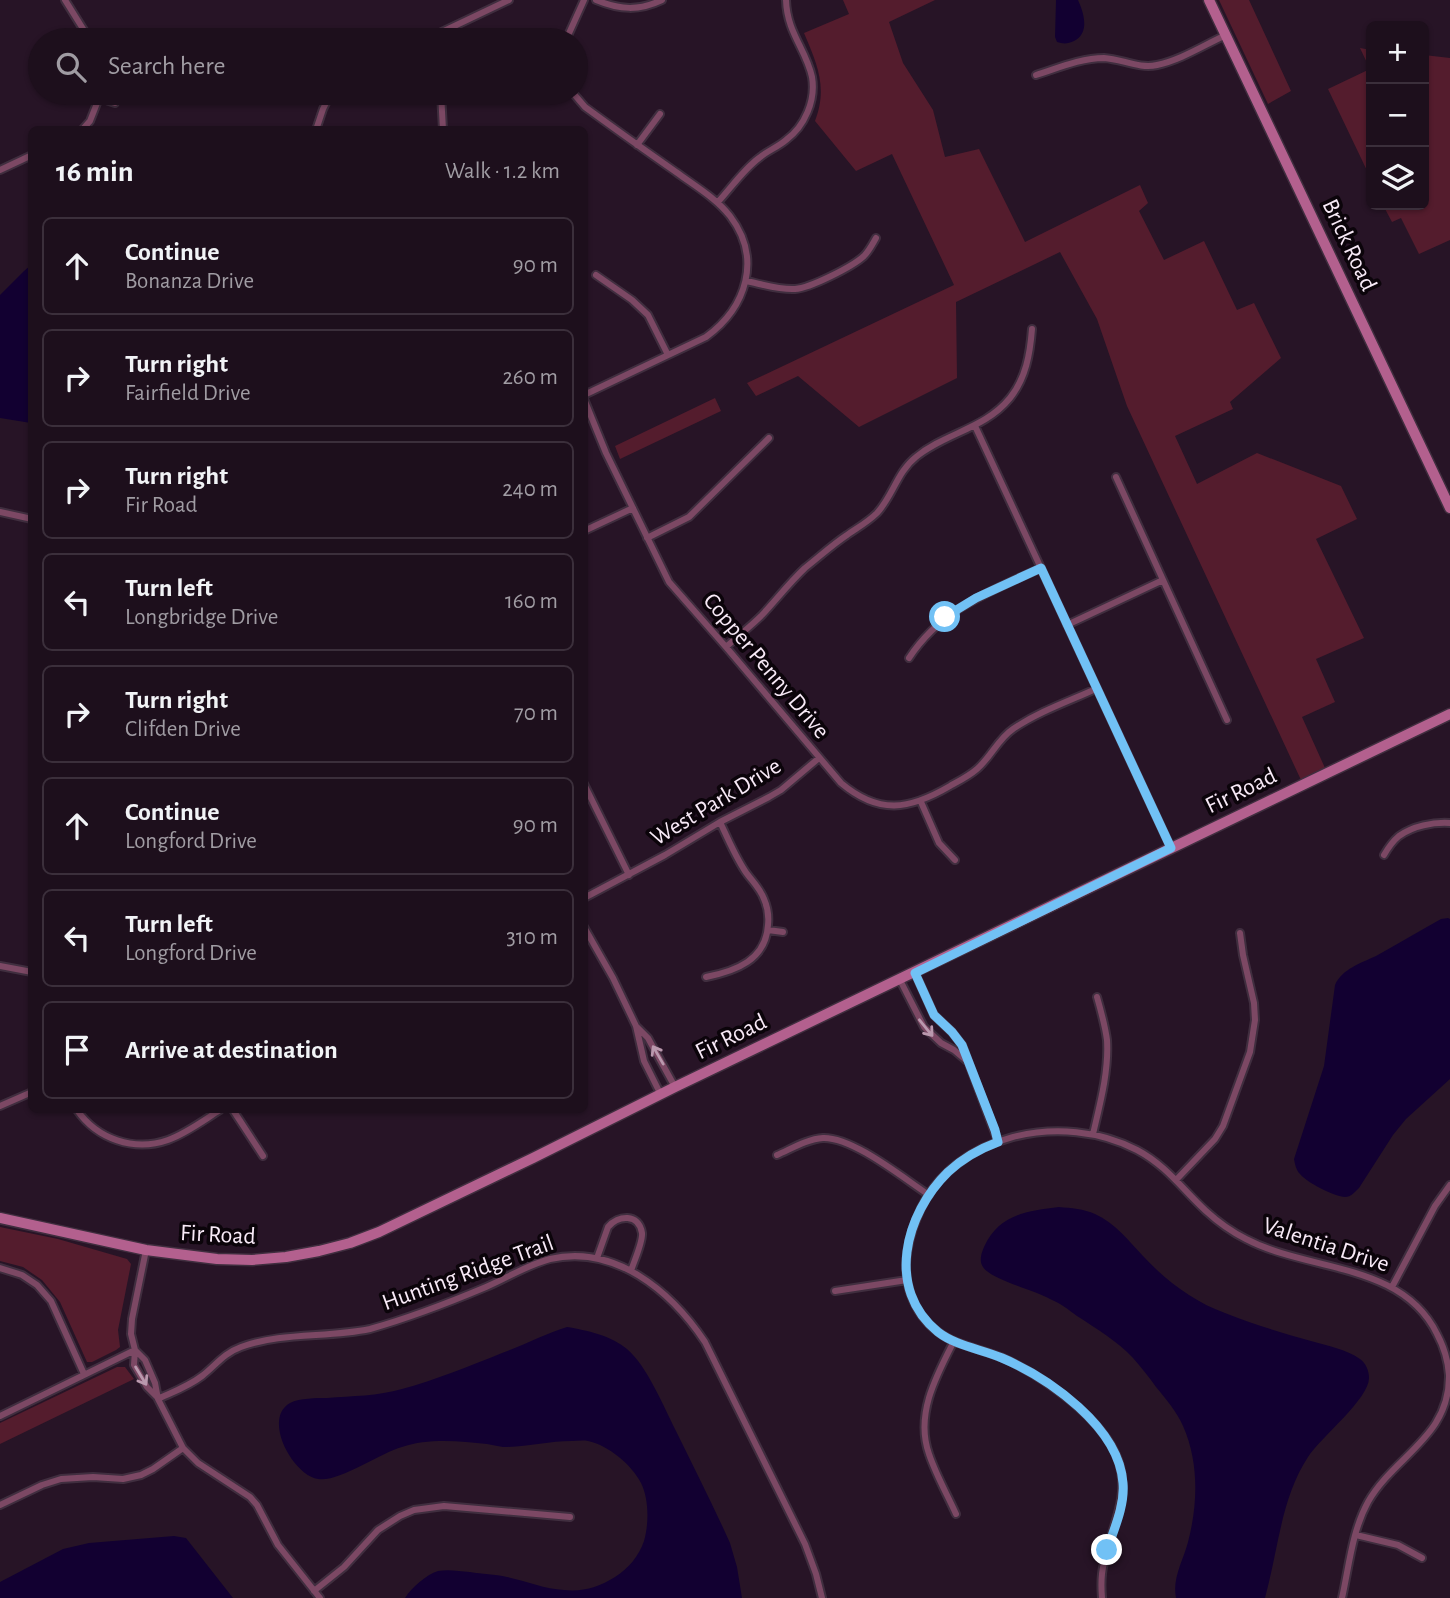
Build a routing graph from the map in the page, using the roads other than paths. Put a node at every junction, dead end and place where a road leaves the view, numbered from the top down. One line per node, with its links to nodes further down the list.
1 (65, 0): 9 (street)
2 (509, 0): 8 (street)
3 (584, 0): 11 (street)
4 (596, 0): 5 (street)
5 (662, 0)
6 (786, 0): 25 (street)
7 (1209, 0): 12 (street, Brick Road)
8 (496, 3): 10 (street)
9 (82, 28)
10 (448, 28)
11 (571, 28)
12 (1226, 35): 13 (street); 37 (street, Brick Road)
13 (1036, 75)
14 (96, 105): 19 (street)
15 (325, 105): 20 (street)
16 (442, 105): 21 (street)
17 (583, 105): 22 (street)
18 (660, 114): 22 (street)
19 (86, 126)
20 (317, 126)
21 (443, 126)
22 (637, 145): 25 (street)
23 (28, 157): 24 (street)
24 (0, 170)
25 (718, 202): 28 (street)
26 (876, 238): 28 (street)
27 (596, 275): 30 (street)
28 (746, 281): 30 (street)
29 (1032, 329): 33 (street)
30 (668, 355): 31 (street)
31 (588, 395)
32 (588, 407): 36 (street, Copper Penny Drive)
33 (975, 426): 42 (street); 45 (street)
34 (769, 438): 41 (street)
35 (1116, 477): 43 (street)
36 (633, 508): 40 (street); 41 (street, Copper Penny Drive)
37 (1450, 508)
38 (0, 512): 39 (street)
39 (28, 518)
40 (588, 529)
41 (647, 538): 45 (street, Copper Penny Drive)
42 (1041, 568): 44 (street); 46 (street)
43 (1163, 580): 44 (street); 49 (street)
44 (1067, 625): 47 (street)
45 (726, 647): 50 (street, Copper Penny Drive)
46 (909, 658)
47 (1096, 689): 52 (street); 55 (street)
48 (1450, 714): 55 (street, Fir Road)
49 (1227, 720)
50 (819, 758): 52 (street, Copper Penny Drive); 53 (street, West Park Drive)
51 (588, 792): 58 (street)
52 (921, 802): 57 (street)
53 (720, 822): 58 (street, West Park Drive); 60 (street)
54 (1450, 823): 56 (street)
55 (1171, 848): 66 (street, Fir Road)
56 (1384, 855)
57 (955, 860)
58 (629, 875): 59 (street, West Park Drive)
59 (588, 896)
60 (768, 930): 61 (street); 67 (street)
61 (783, 932)
62 (1240, 933): 83 (street)
63 (588, 934): 70 (street)
64 (0, 967): 65 (street)
65 (28, 971)
66 (915, 973): 68 (street, Fir Road); 71 (street)
67 (706, 977)
68 (900, 980): 71 (street, one-way to 71); 72 (street, Fir Road)
69 (1097, 996): 79 (street)
70 (636, 1026): 72 (street, one-way to 70); 74 (street)
71 (968, 1062): 80 (street)
72 (676, 1087): 74 (street, Fir Road)
73 (28, 1094): 75 (street)
74 (661, 1094): 87 (street, Fir Road)
75 (0, 1106)
76 (79, 1113): 77 (street)
77 (215, 1113)
78 (235, 1113): 82 (street)
79 (1093, 1134): 80 (street, Valentia Drive); 83 (street, Valentia Drive)
80 (998, 1142): 85 (street, Valentia Drive)
81 (777, 1155): 85 (street)
82 (262, 1156)
83 (1177, 1180): 92 (street, Valentia Drive)
84 (1450, 1185): 92 (street)
85 (929, 1195): 91 (street, Valentia Drive)
86 (0, 1219): 87 (street, Fir Road)
87 (146, 1250): 95 (street)
88 (597, 1258): 90 (street, Hunting Ridge Trail); 90 (street); 97 (street, Hunting Ridge Trail)
89 (0, 1268): 96 (street)
90 (631, 1271): 108 (street, Hunting Ridge Trail)
91 (907, 1280): 93 (street); 94 (street)
92 (1392, 1287): 98 (street, Valentia Drive)
93 (835, 1290)
94 (954, 1341): 102 (street); 109 (street)
95 (135, 1350): 96 (street); 97 (street); 97 (street, one-way to 97)
96 (84, 1374): 99 (street)
97 (158, 1399): 100 (street)
98 (1448, 1402): 104 (street)
99 (0, 1416)
100 (183, 1448): 101 (street); 106 (street)
101 (0, 1504)
102 (956, 1514)
103 (570, 1517): 106 (street)
104 (1356, 1535): 105 (street); 110 (street)
105 (1422, 1558)
106 (314, 1591): 107 (street)
107 (320, 1598)
108 (822, 1598)
109 (1102, 1598)
110 (1342, 1598)

